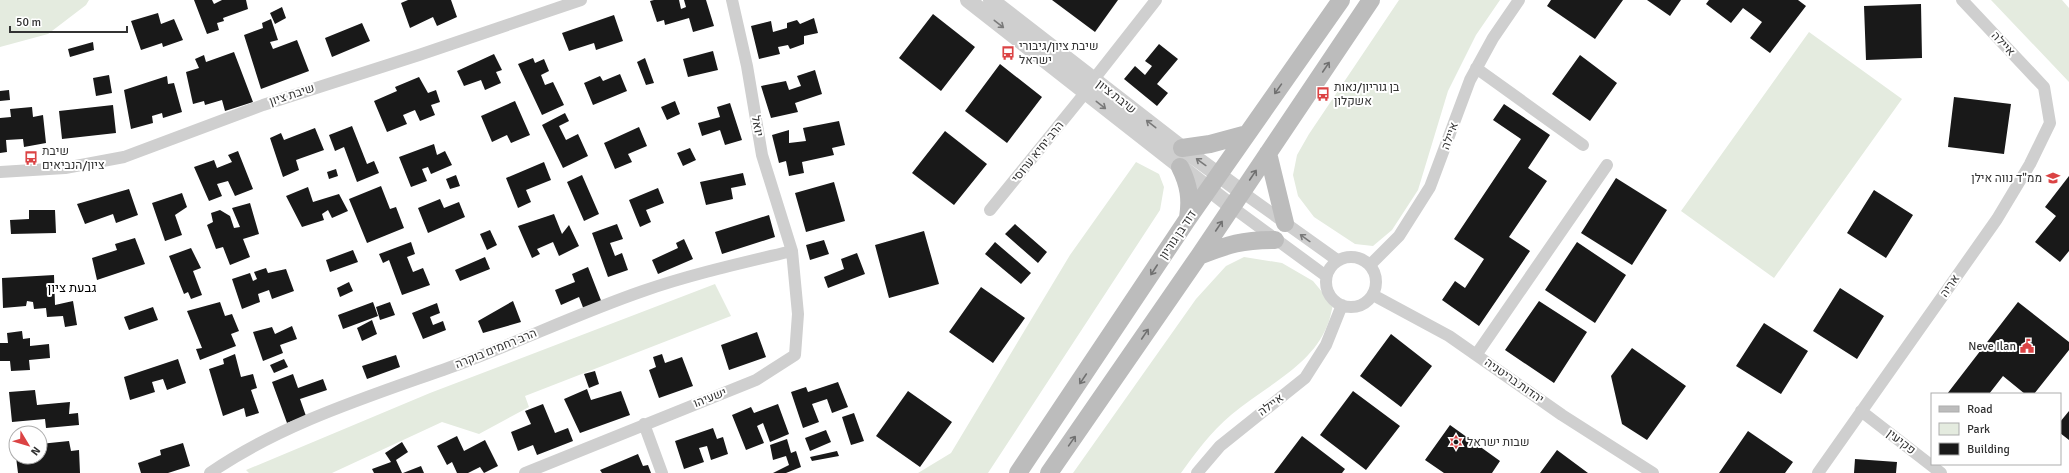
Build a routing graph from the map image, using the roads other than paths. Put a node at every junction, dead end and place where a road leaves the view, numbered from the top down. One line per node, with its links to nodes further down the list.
1 (581, 0): 19 (street, שיבת ציון)
2 (732, 0): 27 (street, יואל)
3 (968, 0): 11 (street, שיבת ציון, one-way to 11)
4 (991, 0): 11 (street, שיבת ציון)
5 (1156, 0): 11 (street, הרב יחיא ערוסי)
6 (1341, 0): 13 (main road, דוד בן גוריון, one-way to 13)
7 (1371, 0): 16 (main road, one-way to 7)
8 (1519, 0): 10 (street, איילה)
9 (1962, 0): 12 (street, איילה)
10 (1476, 68): 14 (street); 30 (street, איילה)
11 (1090, 86): 15 (street, שיבת ציון, one-way to 11); 18 (street, שיבת ציון, one-way to 18); 23 (street, הרב יחיא ערוסי)
12 (2044, 87): 35 (street, אריה)
13 (1247, 134): 15 (main road); 20 (main road, דוד בן גוריון)
14 (1583, 145)
15 (1182, 148): 20 (street, שיבת ציון, one-way to 15)
16 (1268, 153): 21 (main road, one-way to 16); 25 (main road)
17 (1608, 165): 34 (street)
18 (1180, 167): 20 (street, שיבת ציון); 24 (main road)
19 (0, 172)
20 (1214, 182): 21 (street, שיבת ציון); 22 (street); 24 (main road, דוד בן גוריון)
21 (1242, 192): 22 (main road); 25 (street)
22 (1232, 207): 26 (street); 28 (main road, one-way to 22)
23 (990, 210)
24 (1188, 220): 40 (main road, דוד בן גוריון, one-way to 40)
25 (1285, 224): 29 (street, one-way to 25)
26 (1275, 240): 28 (main road); 31 (street)
27 (792, 251): 36 (street, ישעיהו); 37 (street, הרב רחמים בוקרה)
28 (1199, 256): 41 (main road, one-way to 28)
29 (1337, 260): 30 (street); 31 (street)
30 (1370, 265): 32 (street)
31 (1326, 276): 33 (street)
32 (1373, 295): 33 (street); 34 (street, יהדות בריטניה)
33 (1342, 306): 42 (street, איילה)
34 (1476, 355): 43 (street, יהדות בריטניה)
35 (1861, 411): 44 (street, אריה); 45 (street, פקיעין)
36 (644, 424): 38 (street, ישעיהו); 39 (street)
37 (210, 473)
38 (525, 473)
39 (662, 473)
40 (1018, 473)
41 (1050, 473)
42 (1197, 473)
43 (1653, 473)
44 (1818, 473)
45 (1941, 473)

